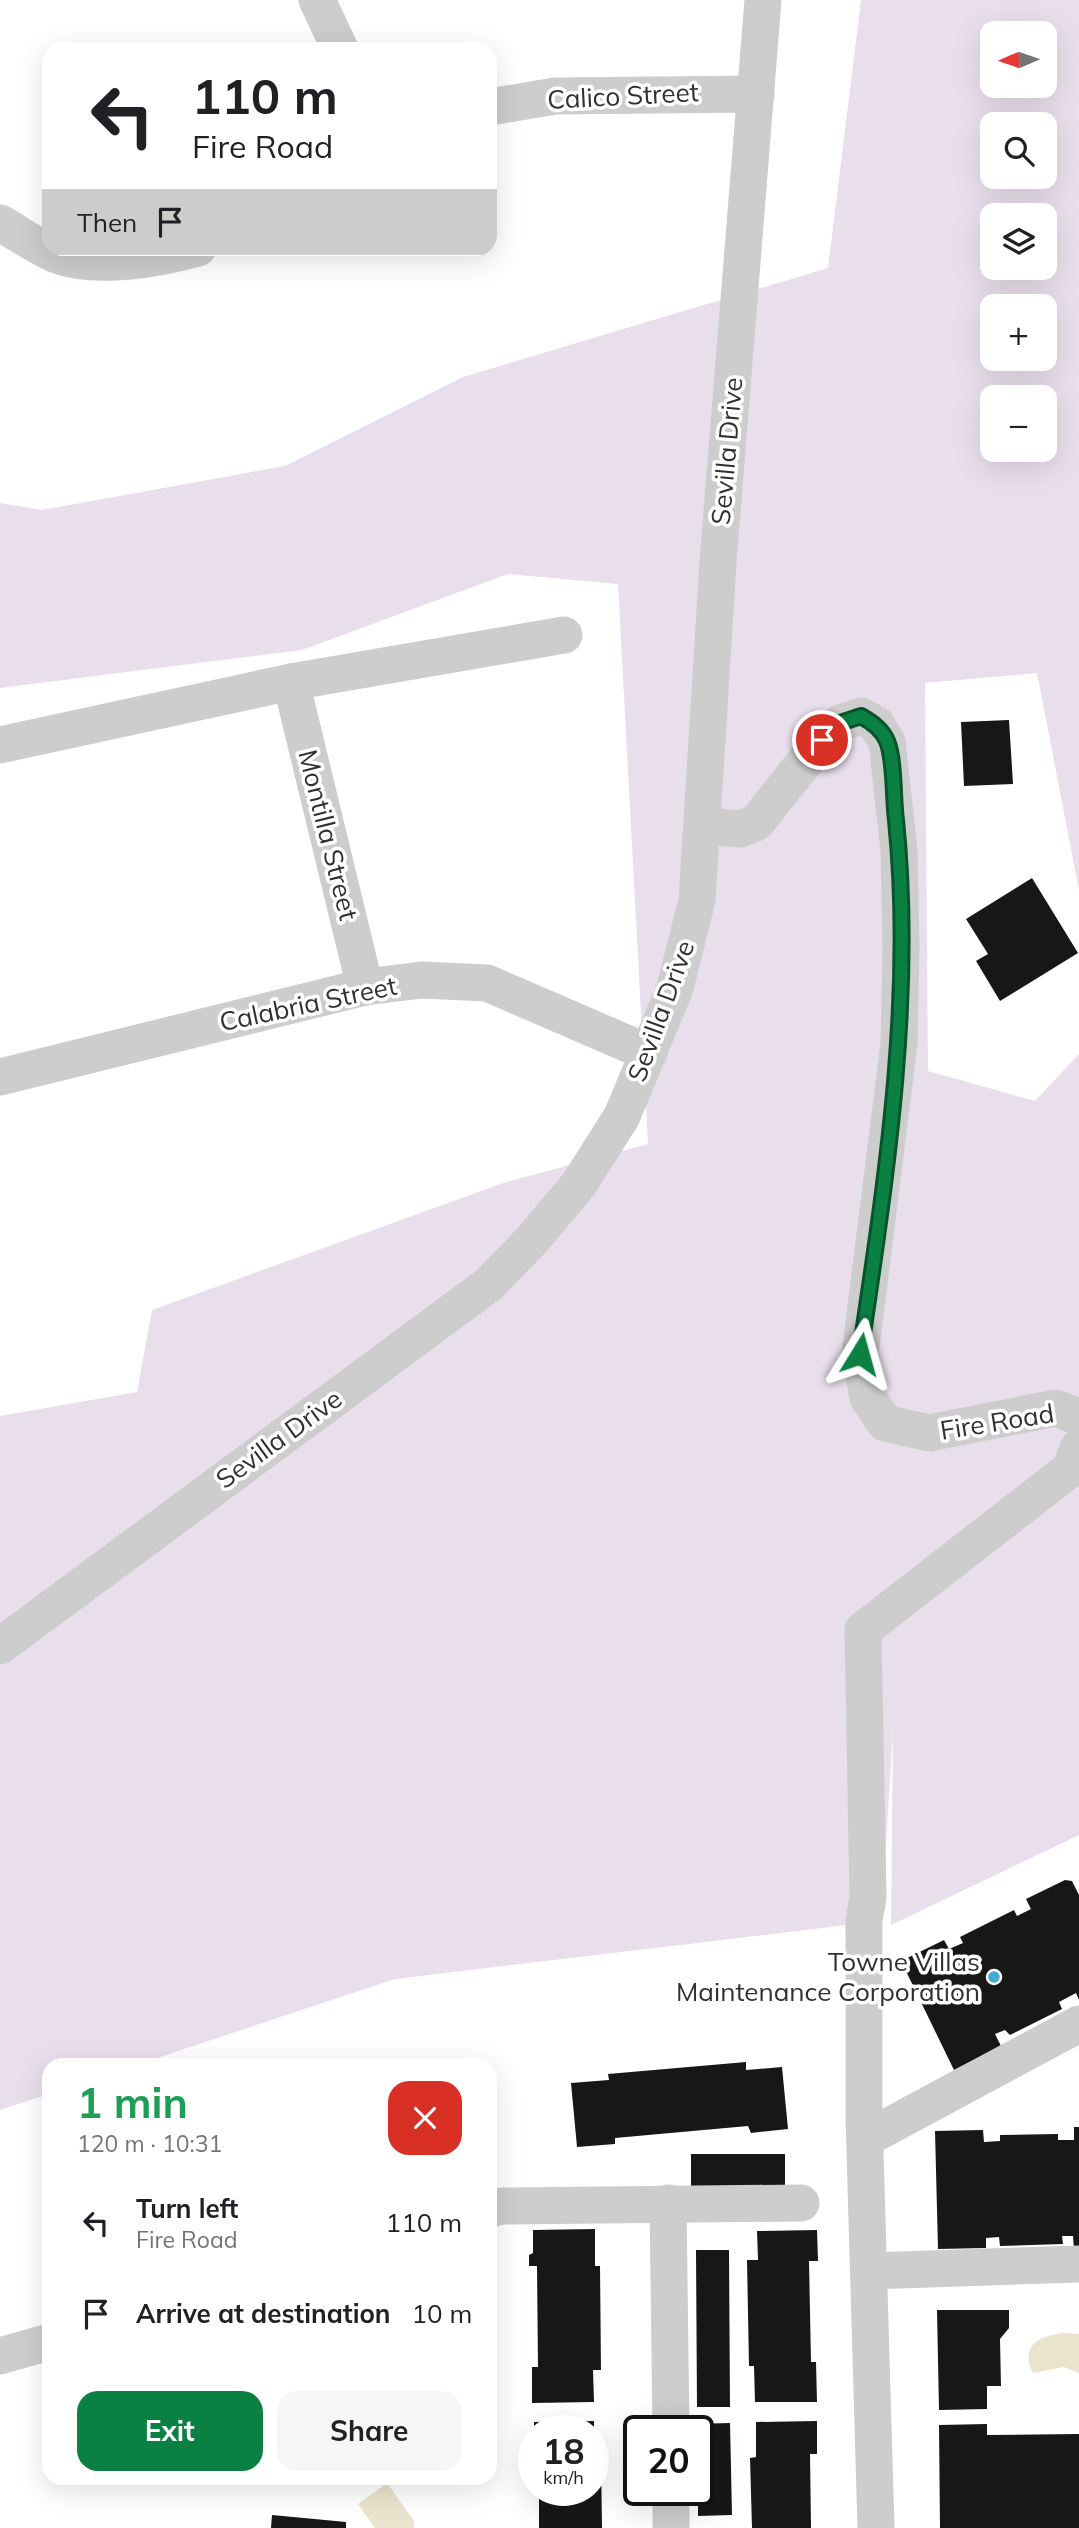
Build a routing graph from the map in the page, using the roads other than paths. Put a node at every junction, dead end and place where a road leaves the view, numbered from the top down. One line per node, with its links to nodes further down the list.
1 (317, 0): 3 (street)
2 (763, 0): 4 (street, Sevilla Drive)
3 (337, 42)
4 (756, 94): 5 (street, Calico Street); 13 (street, Sevilla Drive)
5 (497, 106)
6 (0, 223): 7 (street)
7 (42, 247)
8 (58, 256): 9 (street)
9 (159, 256)
10 (564, 635): 11 (street)
11 (291, 682): 12 (street); 14 (street, Montilla Street)
12 (0, 745)
13 (702, 826): 15 (street, Sevilla Drive); 17 (street, Fire Road)
14 (365, 987): 15 (street, Calabria Street); 16 (street, Calabria Street)
15 (649, 1053): 19 (street, Sevilla Drive)
16 (0, 1077)
17 (1079, 1417)
18 (1079, 1447): 21 (street, Fire Road)
19 (0, 1646)
20 (1079, 2024): 21 (street)
21 (865, 2139): 26 (street)
22 (668, 2203): 23 (street); 24 (street); 29 (street)
23 (801, 2203)
24 (497, 2207)
25 (1079, 2264): 26 (street)
26 (869, 2271): 32 (street)
27 (42, 2344): 28 (street)
28 (0, 2356)
29 (671, 2415)
30 (671, 2506): 31 (street)
31 (671, 2528)
32 (876, 2528)

